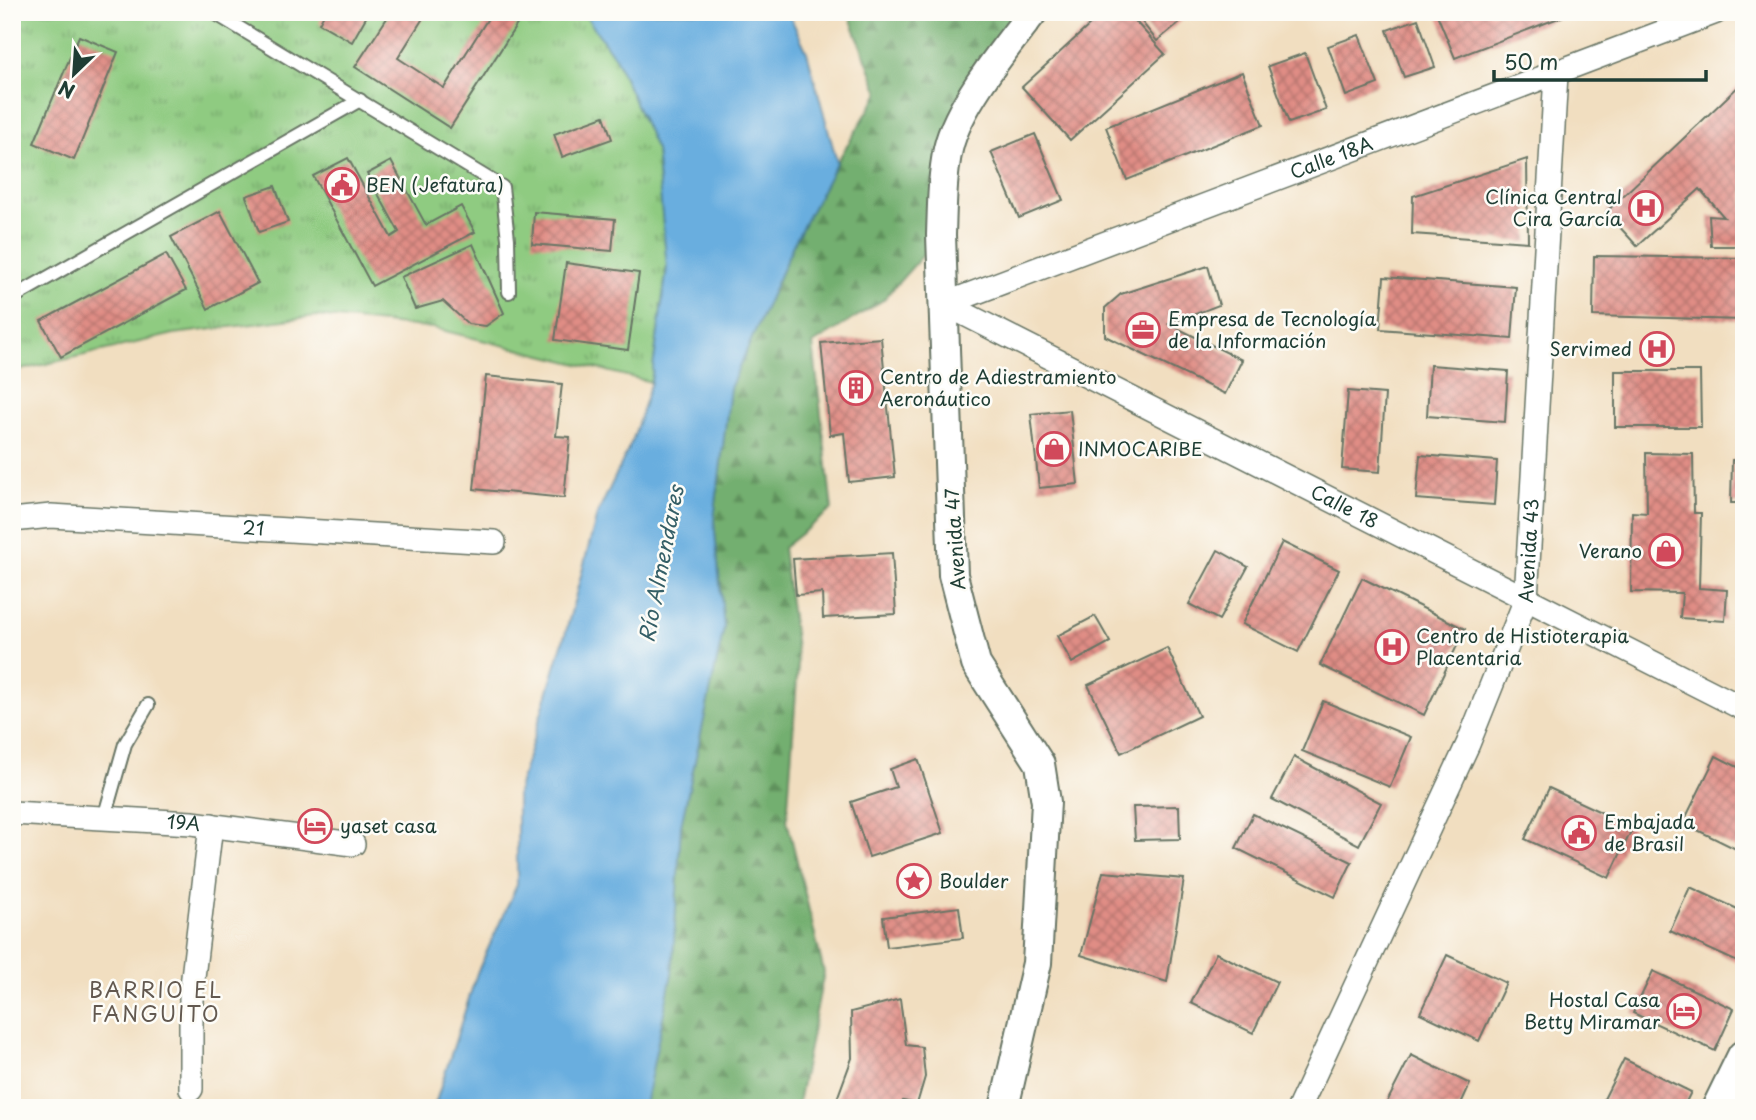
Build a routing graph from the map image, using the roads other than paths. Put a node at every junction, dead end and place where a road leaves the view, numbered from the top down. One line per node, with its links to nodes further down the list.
1 (213, 12): 5 (lane)
2 (1032, 12): 8 (street, Avenida 47)
3 (1716, 12): 4 (street, Calle 18A)
4 (1556, 74): 8 (street, Calle 18A); 11 (street, Avenida 43)
5 (360, 100): 6 (lane); 7 (lane)
6 (509, 292)
7 (12, 298)
8 (945, 304): 11 (street, Calle 18); 20 (street, Avenida 47)
9 (12, 520): 10 (street, 21)
10 (494, 542)
11 (1526, 599): 13 (street, Calle 18); 21 (street, Avenida 43)
12 (148, 705): 15 (lane)
13 (1744, 709)
14 (12, 813): 15 (street, 19A)
15 (104, 818): 16 (street, 19A)
16 (211, 825): 17 (street, 19A); 19 (street)
17 (353, 844)
18 (1744, 1057): 22 (main road)
19 (191, 1089)
20 (1004, 1108)
21 (1299, 1108)
22 (1719, 1108)

